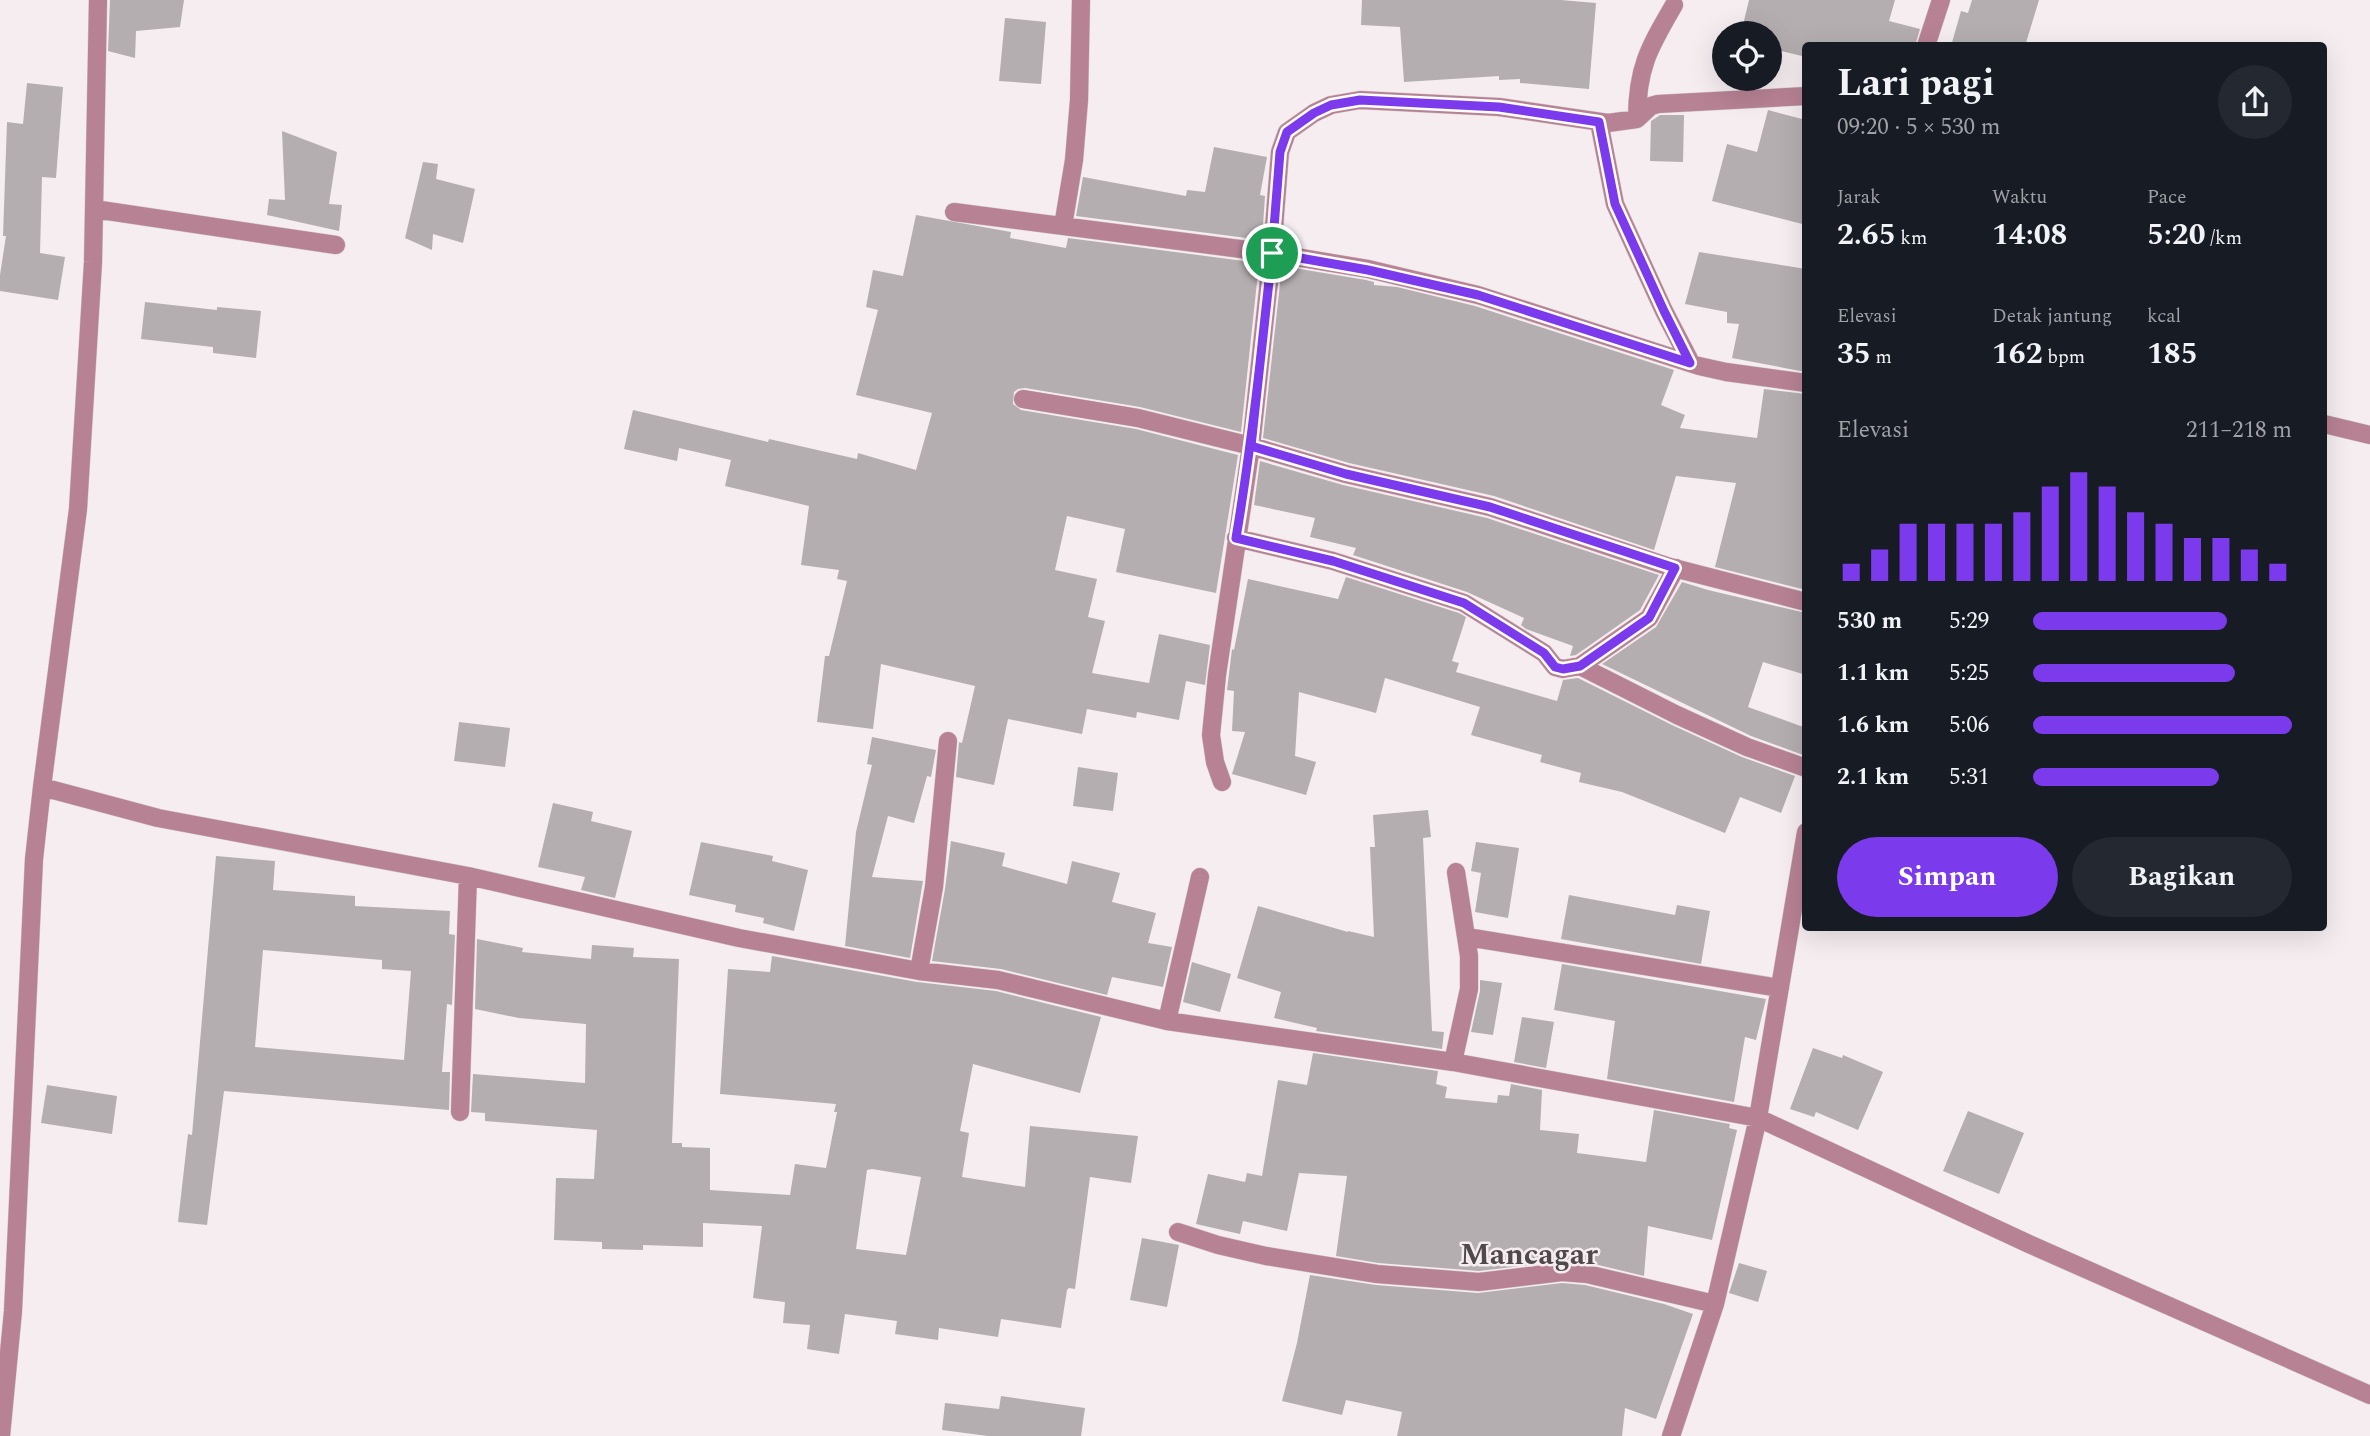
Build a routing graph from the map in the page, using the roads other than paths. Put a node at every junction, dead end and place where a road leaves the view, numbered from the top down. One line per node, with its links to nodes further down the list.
1 (98, 0): 9 (street)
2 (1081, 0): 11 (street)
3 (1941, 0): 5 (street)
4 (1674, 5): 7 (street)
5 (1927, 42)
6 (1802, 96): 7 (street)
7 (1634, 120): 8 (street)
8 (1604, 123): 13 (street); 14 (street)
9 (94, 209): 12 (street); 27 (street)
10 (954, 212): 11 (street)
11 (1063, 226): 13 (street)
12 (335, 245)
13 (1272, 253): 14 (street); 19 (street)
14 (1695, 364): 15 (street)
15 (1802, 382)
16 (1024, 399): 19 (street)
17 (2327, 425): 18 (street)
18 (2370, 435)
19 (1251, 446): 20 (street); 21 (street)
20 (1236, 538): 23 (street); 26 (street)
21 (1673, 568): 22 (street); 23 (street)
22 (1802, 601)
23 (1580, 666): 25 (street)
24 (948, 741): 33 (street)
25 (1802, 767)
26 (1222, 782)
27 (42, 787): 30 (street); 42 (street)
28 (1802, 856): 34 (street)
29 (1456, 872): 32 (street)
30 (468, 876): 33 (street); 37 (street)
31 (1200, 877): 35 (street)
32 (1471, 938): 34 (street); 36 (street)
33 (919, 971): 35 (street)
34 (1780, 988): 38 (street)
35 (1167, 1021): 36 (street)
36 (1453, 1062): 38 (street)
37 (460, 1112)
38 (1758, 1118): 40 (street); 41 (street)
39 (1178, 1232): 40 (street)
40 (1715, 1304): 43 (street)
41 (2370, 1395)
42 (1, 1436)
43 (1671, 1436)

